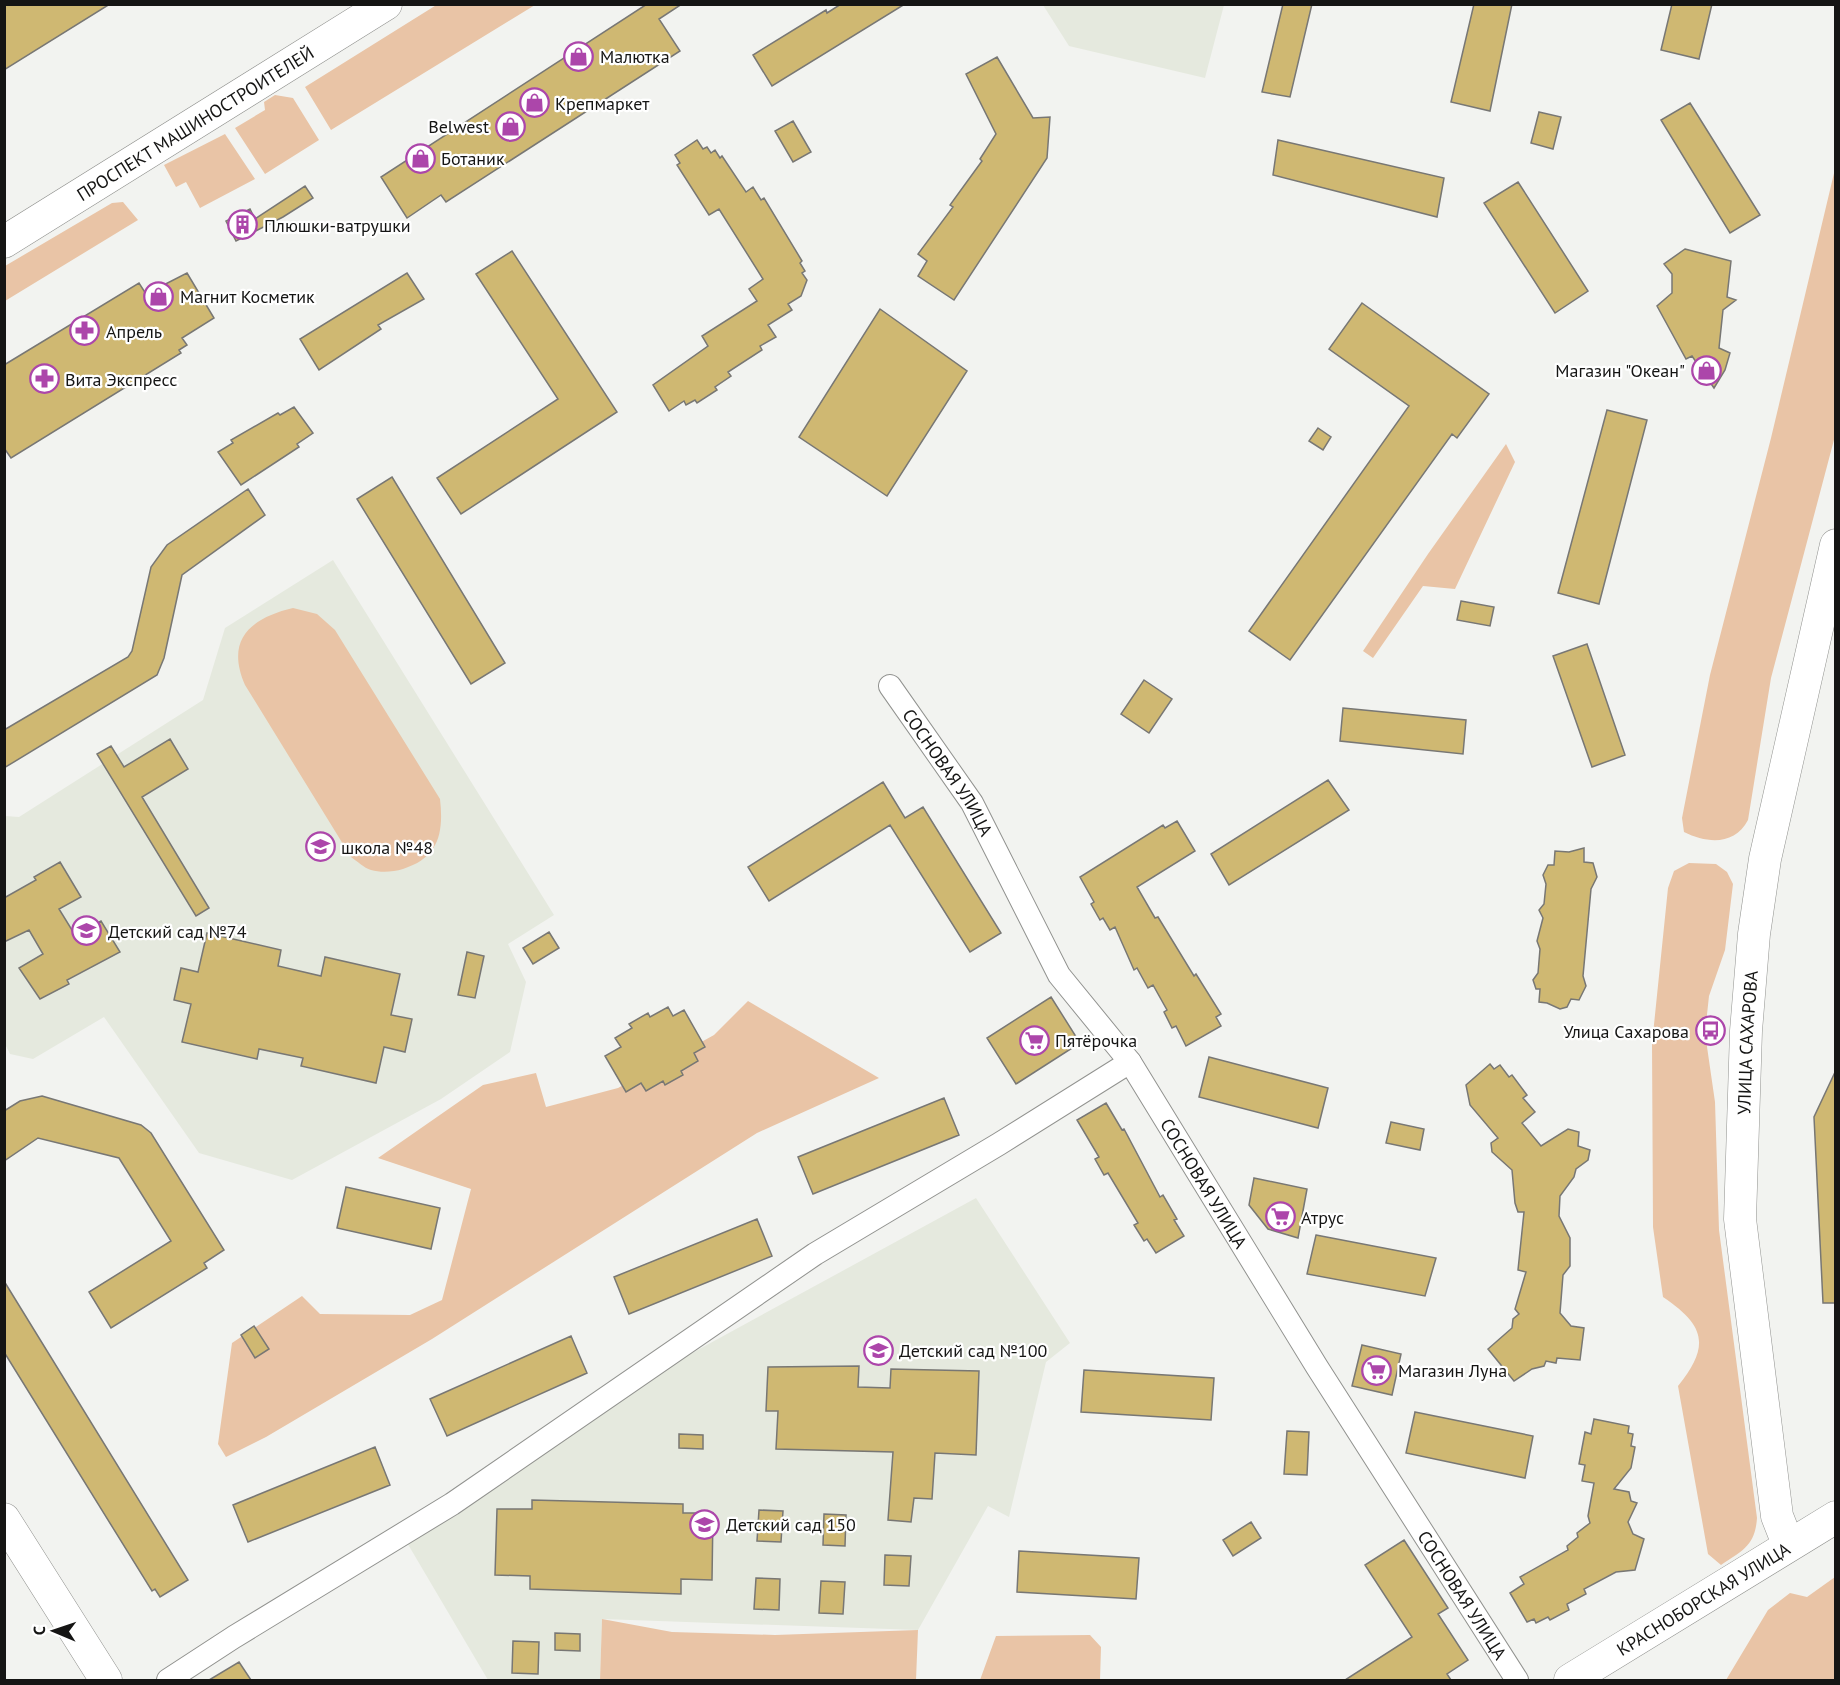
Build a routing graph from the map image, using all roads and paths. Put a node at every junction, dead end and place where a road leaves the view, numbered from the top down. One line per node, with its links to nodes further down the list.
1 (386, 4): 2 (street, ПРОСПЕКТ МАШИНОСТРОИТЕЛЕЙ)
2 (4, 242)
3 (1836, 545): 8 (street, УЛИЦА САХАРОВА)
4 (890, 686): 5 (street, СОСНОВАЯ УЛИЦА)
5 (1130, 1062): 10 (street); 11 (street, СОСНОВАЯ УЛИЦА)
6 (1836, 1516): 8 (street, КРАСНОБОРСКАЯ УЛИЦА)
7 (4, 1519): 9 (street)
8 (1788, 1544): 12 (street, КРАСНОБОРСКАЯ УЛИЦА)
9 (106, 1680)
10 (168, 1680)
11 (1516, 1680)
12 (1570, 1680)

